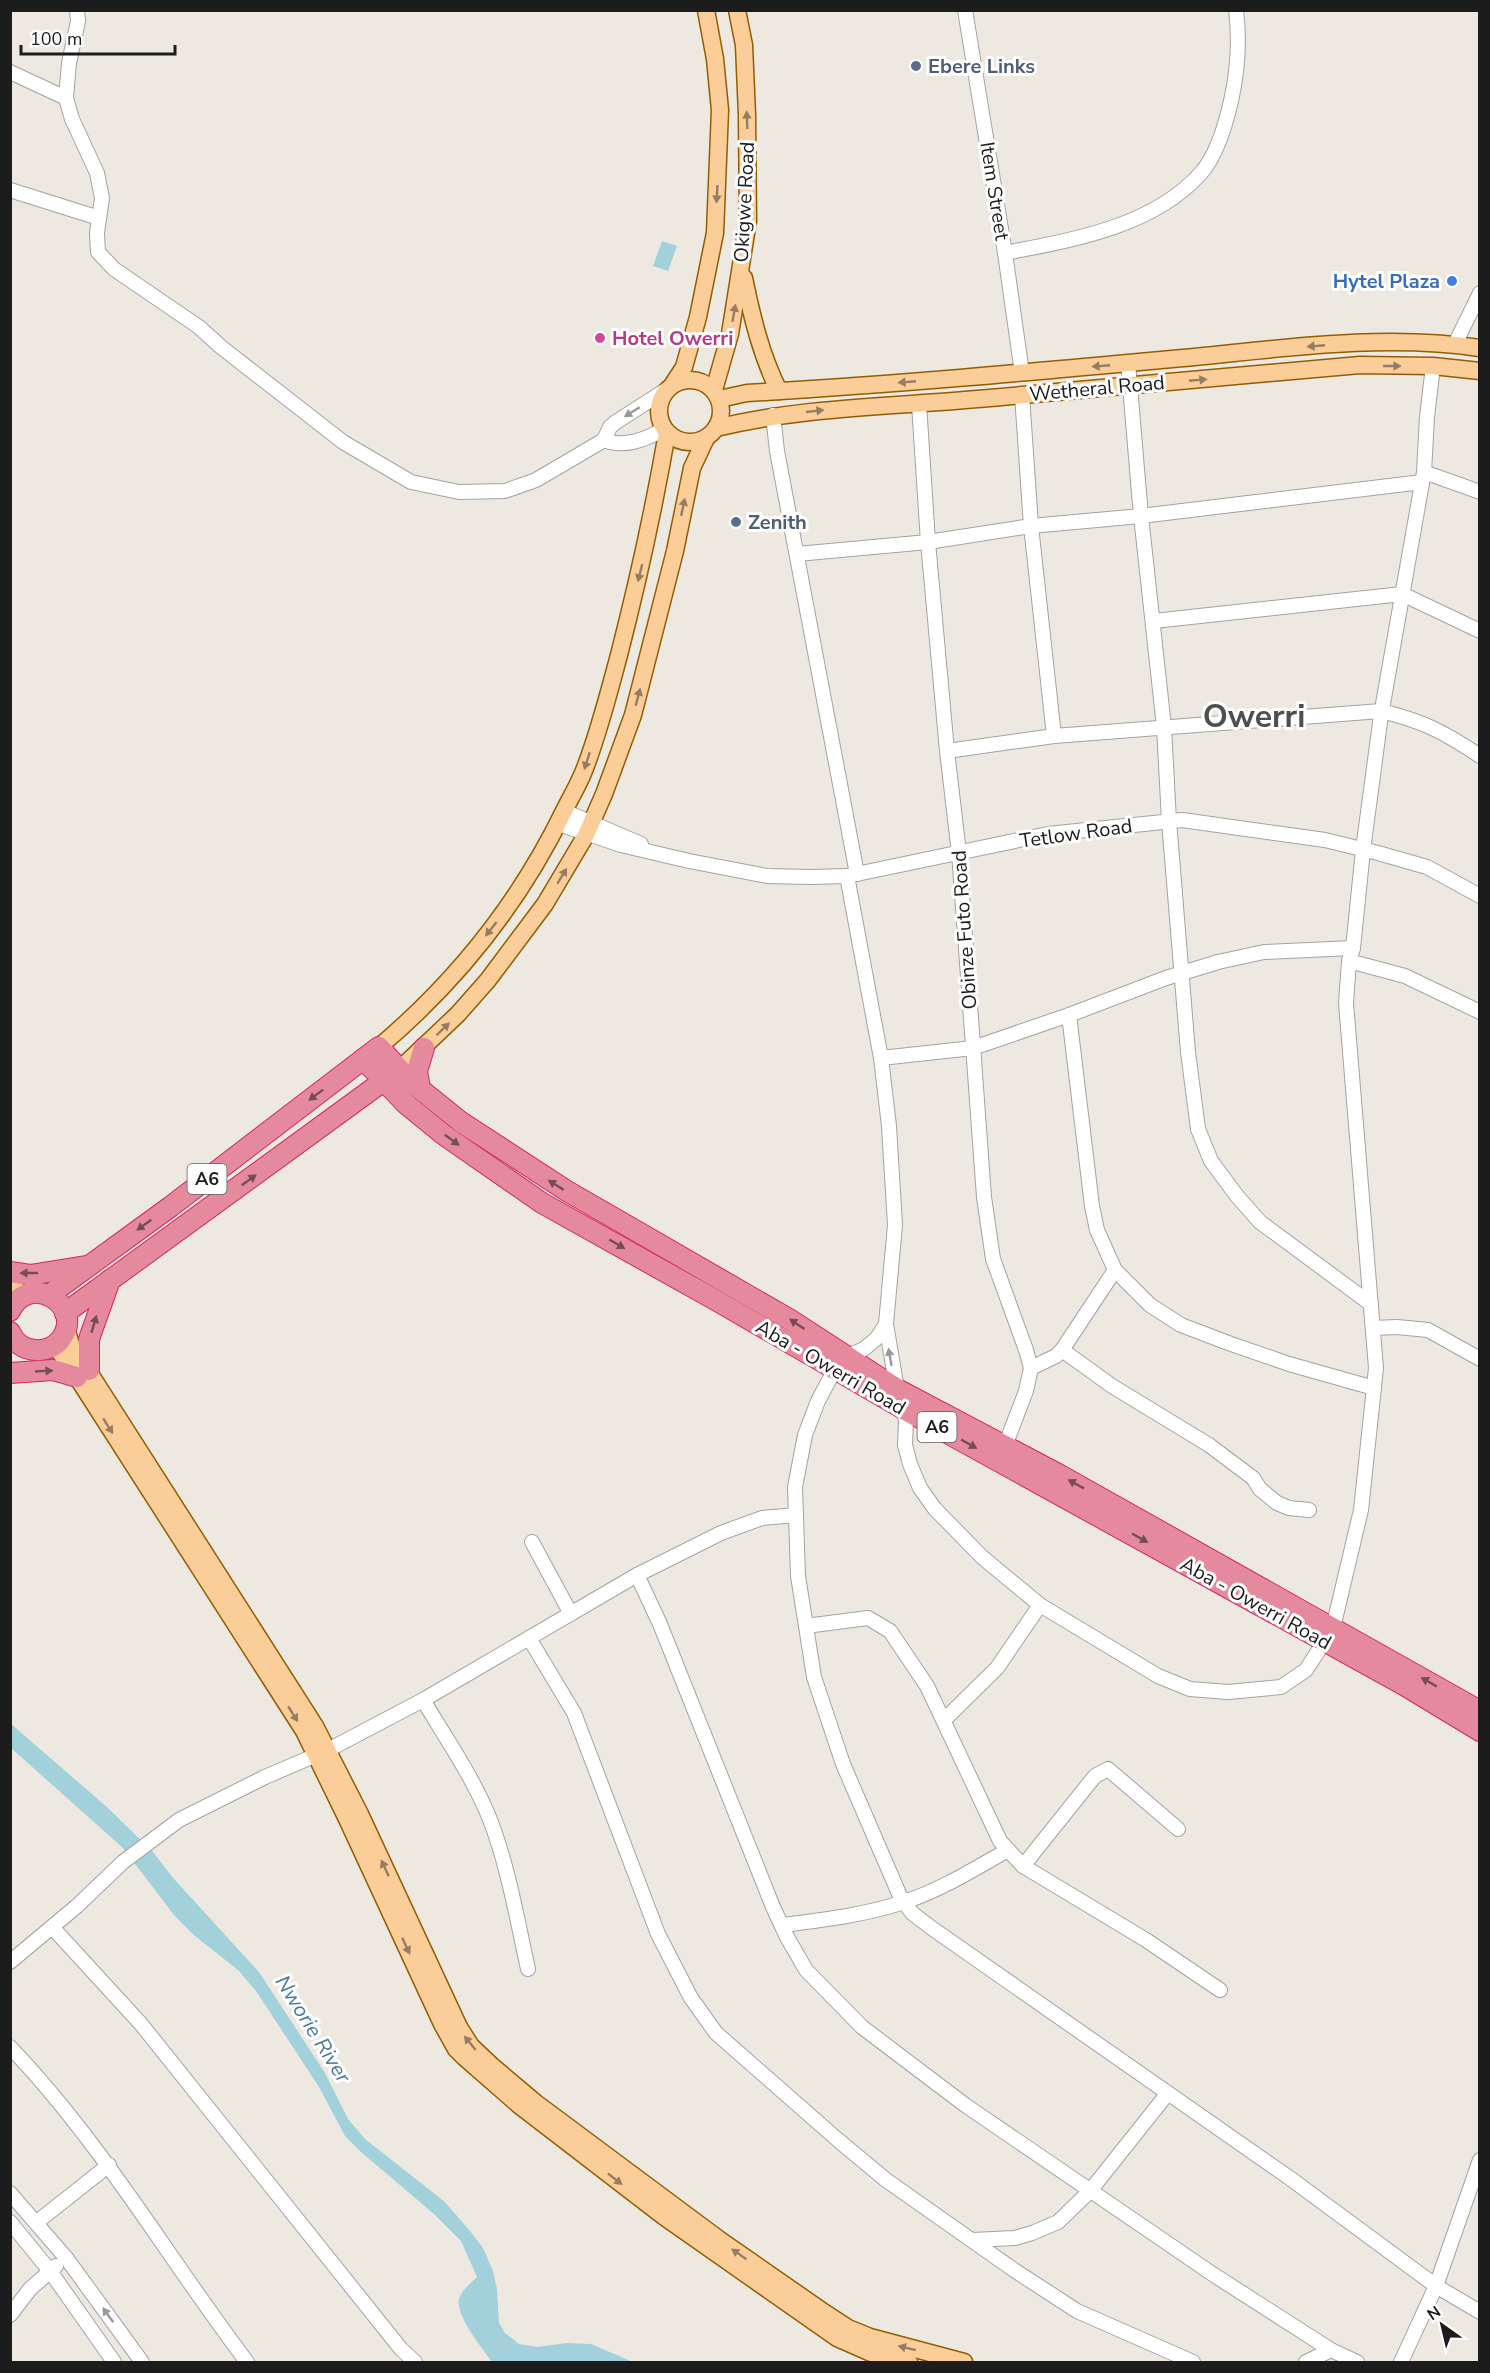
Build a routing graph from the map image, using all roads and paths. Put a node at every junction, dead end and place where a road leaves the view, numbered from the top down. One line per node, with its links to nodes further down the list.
1 (77, 10): 7 (street)
2 (706, 10): 20 (main road, one-way to 20)
3 (737, 10): 11 (main road, Okigwe Road, one-way to 3)
4 (965, 10): 10 (street, Item Street)
5 (1236, 10): 10 (street)
6 (10, 72): 7 (street)
7 (66, 98): 9 (street)
8 (10, 190): 9 (street)
9 (99, 218): 28 (street)
10 (1005, 253): 18 (street, Item Street)
11 (742, 268): 21 (main road); 22 (main road, Okigwe Road, one-way to 11)
12 (1479, 293): 13 (street)
13 (1455, 344): 14 (main road, Wetheral Road); 15 (main road, Wetheral Road, one-way to 15)
14 (1479, 348)
15 (1128, 363): 18 (main road, Wetheral Road, one-way to 18); 19 (street)
16 (1433, 366): 17 (main road, Wetheral Road); 19 (main road, Wetheral Road, one-way to 16); 29 (street)
17 (1479, 371)
18 (1022, 373): 21 (main road, Wetheral Road, one-way to 21)
19 (1131, 385): 23 (main road, Wetheral Road); 31 (street)
20 (670, 387): 22 (main road); 26 (main road); 28 (street, one-way to 28)
21 (779, 391): 22 (main road, Wetheral Road)
22 (717, 395): 27 (main road)
23 (1022, 395): 24 (main road, Wetheral Road); 32 (street)
24 (919, 404): 25 (main road, Wetheral Road, one-way to 24); 33 (street, Obinze Futo Road)
25 (773, 416): 27 (main road, Wetheral Road); 34 (street)
26 (665, 431): 27 (main road); 28 (street); 43 (main road, one-way to 43)
27 (711, 433): 45 (main road, one-way to 27)
28 (604, 440)
29 (1423, 477): 30 (street); 31 (street); 35 (street)
30 (1479, 492)
31 (1141, 516): 32 (street); 36 (street)
32 (1031, 526): 33 (street); 40 (street)
33 (928, 542): 34 (street); 41 (street, Obinze Futo Road)
34 (796, 554): 48 (street)
35 (1402, 594): 36 (street); 37 (street); 38 (street)
36 (1154, 621): 39 (street)
37 (1479, 631)
38 (1381, 711): 39 (street); 42 (street); 46 (street)
39 (1164, 728): 40 (street); 44 (street)
40 (1054, 736): 41 (street)
41 (947, 751): 47 (street, Obinze Futo Road)
42 (1479, 756)
43 (561, 818): 45 (street, Tetlow Road); 55 (main road, one-way to 55)
44 (1169, 821): 46 (street, Tetlow Road); 47 (street, Tetlow Road); 52 (street)
45 (589, 829): 48 (street, Tetlow Road); 56 (main road, one-way to 45)
46 (1363, 850): 49 (street, Tetlow Road); 50 (street)
47 (959, 853): 48 (street, Tetlow Road); 57 (street, Obinze Futo Road)
48 (852, 875): 58 (street)
49 (1479, 896)
50 (1353, 948): 51 (street); 52 (street)
51 (1349, 962): 53 (street); 72 (street)
52 (1182, 973): 54 (street); 72 (street)
53 (1479, 1012)
54 (1069, 1015): 57 (street); 67 (street)
55 (379, 1047): 59 (highway, A6); 60 (highway, Aba - Owerri Road / A6)
56 (424, 1048): 60 (main road); 61 (highway)
57 (973, 1048): 58 (street); 83 (street, Obinze Futo Road)
58 (881, 1058): 75 (street)
59 (363, 1059): 60 (highway, Aba - Owerri Road / A6); 64 (highway, A6, one-way to 64)
60 (392, 1075): 61 (highway, Aba - Owerri Road / A6); 62 (highway, A6); 63 (highway, Aba - Owerri Road / A6)
61 (420, 1089): 82 (highway, Aba - Owerri Road / A6, one-way to 61)
62 (360, 1099): 63 (highway, A6); 65 (highway, A6, one-way to 62)
63 (406, 1104): 82 (highway, Aba - Owerri Road / A6, one-way to 82)
64 (170, 1207): 65 (highway); 66 (highway, A6, one-way to 66)
65 (184, 1228): 69 (highway, A6)
66 (89, 1265): 68 (highway, one-way to 68); 71 (highway, A6)
67 (1115, 1270): 79 (street); 87 (street)
68 (10, 1272)
69 (110, 1281): 74 (highway, A6); 85 (highway, one-way to 69)
70 (18, 1290): 71 (highway); 73 (highway)
71 (49, 1295): 74 (highway)
72 (1371, 1304): 76 (street)
73 (10, 1311)
74 (65, 1321): 78 (highway, A6); 85 (main road)
75 (886, 1324): 82 (street); 86 (street, one-way to 75)
76 (1373, 1328): 81 (street); 87 (street)
77 (10, 1332): 80 (highway)
78 (50, 1348): 80 (highway); 85 (main road)
79 (1062, 1350): 83 (street); 90 (street)
80 (18, 1355)
81 (1479, 1359)
82 (841, 1363): 86 (highway, Aba - Owerri Road / A6); 88 (highway, Aba - Owerri Road / A6); 91 (street)
83 (1030, 1368): 89 (street, Obinze Futo Road)
84 (10, 1373): 85 (highway, one-way to 85)
85 (83, 1373): 103 (main road)
86 (897, 1389): 88 (street); 89 (highway, Aba - Owerri Road / A6)
87 (1374, 1389): 97 (street)
88 (902, 1408): 94 (street); 97 (highway, Aba - Owerri Road / A6, one-way to 97)
89 (1005, 1446): 97 (highway, Aba - Owerri Road / A6, one-way to 89)
90 (1309, 1510)
91 (796, 1515): 93 (street); 96 (street)
92 (532, 1542): 95 (street)
93 (637, 1575): 95 (street); 108 (street)
94 (1040, 1605): 97 (street); 101 (street)
95 (571, 1614): 98 (street)
96 (806, 1626): 101 (street); 107 (street)
97 (1329, 1635): 100 (highway, Aba - Owerri Road / A6, one-way to 97); 102 (highway, Aba - Owerri Road / A6)
98 (530, 1638): 99 (street); 121 (street)
99 (423, 1700): 103 (street); 111 (street)
100 (1479, 1711)
101 (944, 1720): 105 (street)
102 (1479, 1731)
103 (322, 1752): 109 (street); 132 (main road, one-way to 132); 133 (main road, one-way to 103)
104 (1178, 1829): 106 (street)
105 (1008, 1850): 106 (street); 107 (street)
106 (1023, 1866): 112 (street)
107 (904, 1902): 108 (street); 114 (street)
108 (782, 1925): 117 (street)
109 (52, 1927): 110 (street); 131 (street)
110 (10, 1962)
111 (528, 1969)
112 (1220, 1990)
113 (10, 2047): 116 (street)
114 (1168, 2093): 117 (street); 124 (street)
115 (1479, 2160): 124 (street)
116 (109, 2165): 120 (street); 130 (street)
117 (1090, 2190): 121 (street); 127 (street)
118 (10, 2193): 120 (street)
119 (10, 2222): 123 (street)
120 (37, 2222): 122 (street)
121 (972, 2240): 134 (street)
122 (67, 2259): 123 (street); 129 (street, one-way to 122)
123 (50, 2271): 126 (street); 128 (street)
124 (1436, 2286): 125 (street); 137 (street)
125 (1479, 2312)
126 (10, 2315)
127 (1331, 2350): 135 (street); 136 (street)
128 (114, 2362)
129 (142, 2362)
130 (247, 2362)
131 (415, 2362)
132 (909, 2362)
133 (964, 2362)
134 (1193, 2362)
135 (1306, 2362)
136 (1357, 2362)
137 (1401, 2362)

